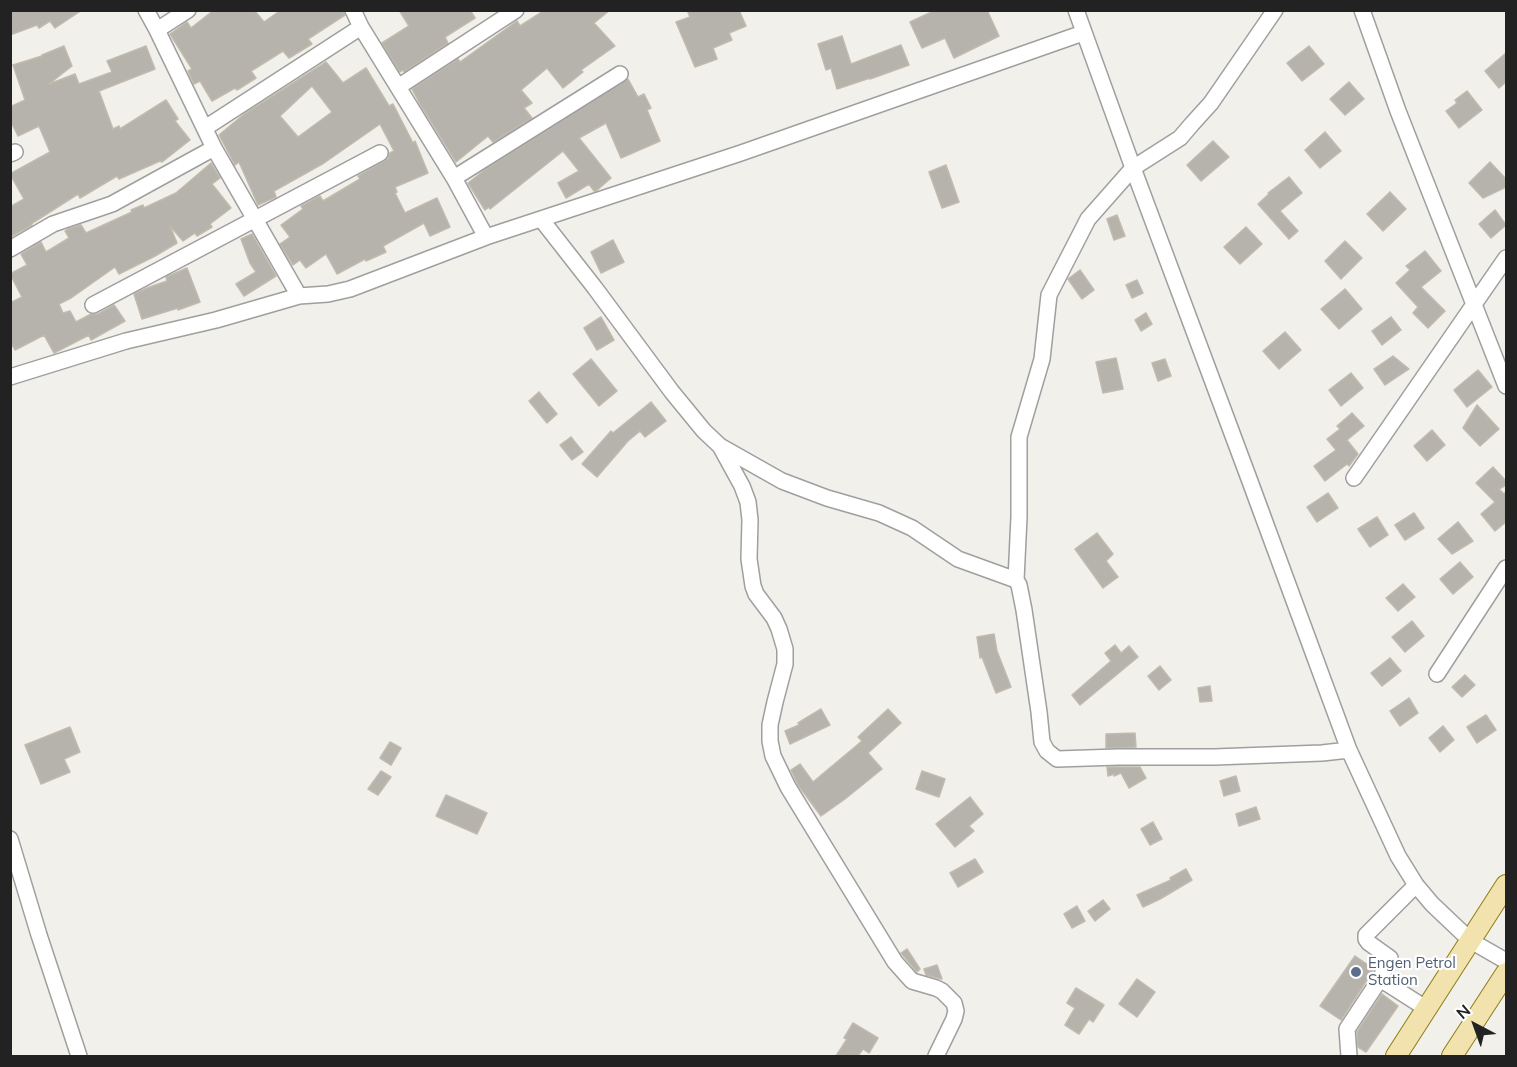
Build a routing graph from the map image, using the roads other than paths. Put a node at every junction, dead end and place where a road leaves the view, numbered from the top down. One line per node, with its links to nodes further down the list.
1 (146, 10): 9 (street)
2 (188, 10): 9 (street)
3 (353, 10): 8 (street)
4 (516, 10): 12 (street)
5 (1076, 10): 10 (street)
6 (1275, 10): 16 (street)
7 (1362, 10): 25 (street)
8 (361, 27): 12 (street); 13 (street)
9 (157, 30): 13 (street)
10 (1083, 33): 16 (street); 18 (street)
11 (620, 74): 17 (street)
12 (398, 87): 17 (street)
13 (205, 128): 14 (street)
14 (214, 148): 19 (street); 21 (street)
15 (380, 153): 19 (street)
16 (1133, 168): 31 (street); 33 (street)
17 (454, 178): 20 (street)
18 (541, 219): 20 (street); 28 (street)
19 (255, 221): 23 (street); 24 (street)
20 (486, 237): 23 (street)
21 (10, 249)
22 (1506, 258): 25 (street)
23 (299, 296): 26 (street)
24 (93, 305)
25 (1475, 305): 27 (street); 29 (street)
26 (10, 377)
27 (1506, 386)
28 (720, 446): 31 (street); 43 (street)
29 (1354, 478)
30 (1506, 568): 32 (street)
31 (1016, 580): 33 (street)
32 (1437, 674)
33 (1349, 750): 35 (street)
34 (10, 839): 42 (street)
35 (1416, 885): 37 (street); 40 (street)
36 (1506, 885): 37 (main road)
37 (1471, 941): 38 (street); 41 (main road)
38 (1506, 961)
39 (1506, 973): 46 (main road)
40 (1380, 980): 41 (street); 44 (street)
41 (1427, 1009): 45 (main road)
42 (79, 1056)
43 (936, 1056)
44 (1349, 1056)
45 (1396, 1056)
46 (1452, 1056)

